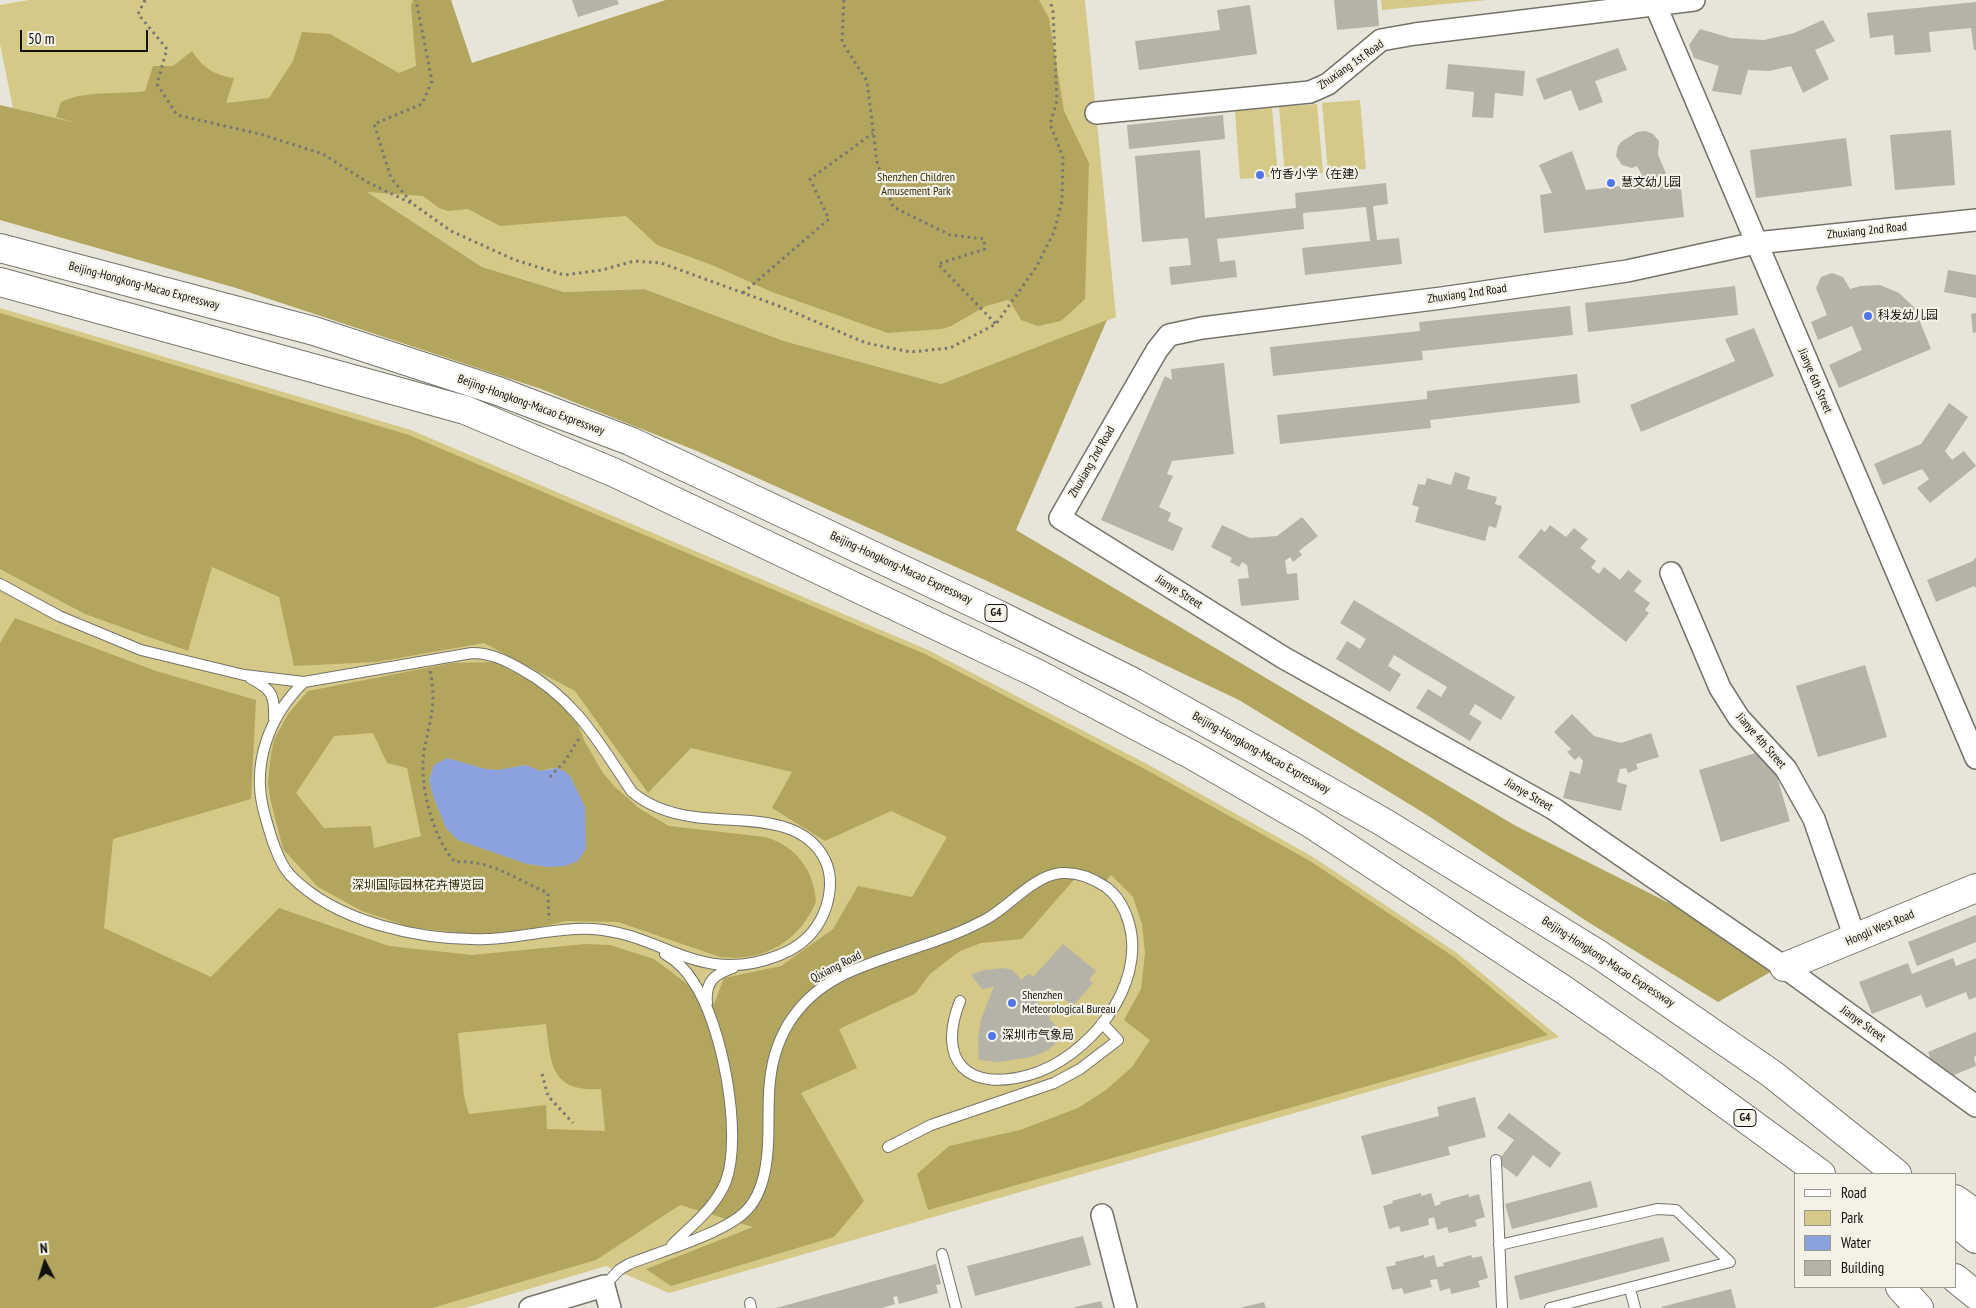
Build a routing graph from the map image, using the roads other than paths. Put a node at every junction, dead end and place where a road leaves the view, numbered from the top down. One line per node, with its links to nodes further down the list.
1 (1694, 0): 2 (street, Zhuxiang 1st Road)
2 (1655, 4): 3 (street, Zhuxiang 1st Road); 5 (street, Jianye 6th Street)
3 (1096, 113)
4 (1976, 220): 5 (street, Zhuxiang 2nd Road)
5 (1756, 242): 8 (street, Zhuxiang 2nd Road); 14 (street, Jianye 6th Street)
6 (0, 248): 24 (main road, Beijing-Hongkong-Macao Expressway / G4)
7 (0, 282): 23 (main road, G4)
8 (1060, 518): 19 (street, Jianye Street)
9 (1672, 574): 16 (street, Jianye 4th Street)
10 (0, 584): 11 (lane)
11 (244, 675): 12 (lane); 13 (lane)
12 (304, 682): 13 (lane); 18 (lane)
13 (274, 719): 17 (lane)
14 (1976, 758)
15 (1976, 888): 16 (main road, Hongli West Road)
16 (1855, 938): 19 (main road, Hongli West Road)
17 (647, 943): 18 (lane); 21 (lane)
18 (748, 963): 21 (lane)
19 (1784, 968): 25 (street, Jianye Street)
20 (960, 1001): 22 (lane)
21 (707, 1009): 38 (lane)
22 (1102, 1024): 26 (lane); 38 (lane, Qixiang Road)
23 (1668, 1062): 28 (main road, G4); 31 (main road)
24 (1772, 1074): 29 (main road, Beijing-Hongkong-Macao Expressway / G4); 30 (main road)
25 (1976, 1106)
26 (888, 1147)
27 (1496, 1160): 37 (lane)
28 (1820, 1173)
29 (1896, 1173)
30 (1917, 1173)
31 (1794, 1178)
32 (1956, 1200): 33 (main road)
33 (1976, 1214)
34 (1102, 1216): 48 (street)
35 (1956, 1223): 36 (main road)
36 (1976, 1239)
37 (1499, 1245): 43 (lane); 49 (lane)
38 (668, 1248): 41 (lane, Qixiang Road)
39 (942, 1254): 47 (lane)
40 (1956, 1279): 44 (main road)
41 (604, 1286): 45 (street); 46 (street)
42 (1901, 1288): 52 (main road)
43 (1630, 1289): 50 (lane); 51 (lane)
44 (1976, 1295)
45 (530, 1308)
46 (610, 1308)
47 (956, 1308)
48 (1126, 1308)
49 (1502, 1308)
50 (1550, 1308)
51 (1635, 1308)
52 (1919, 1308)

